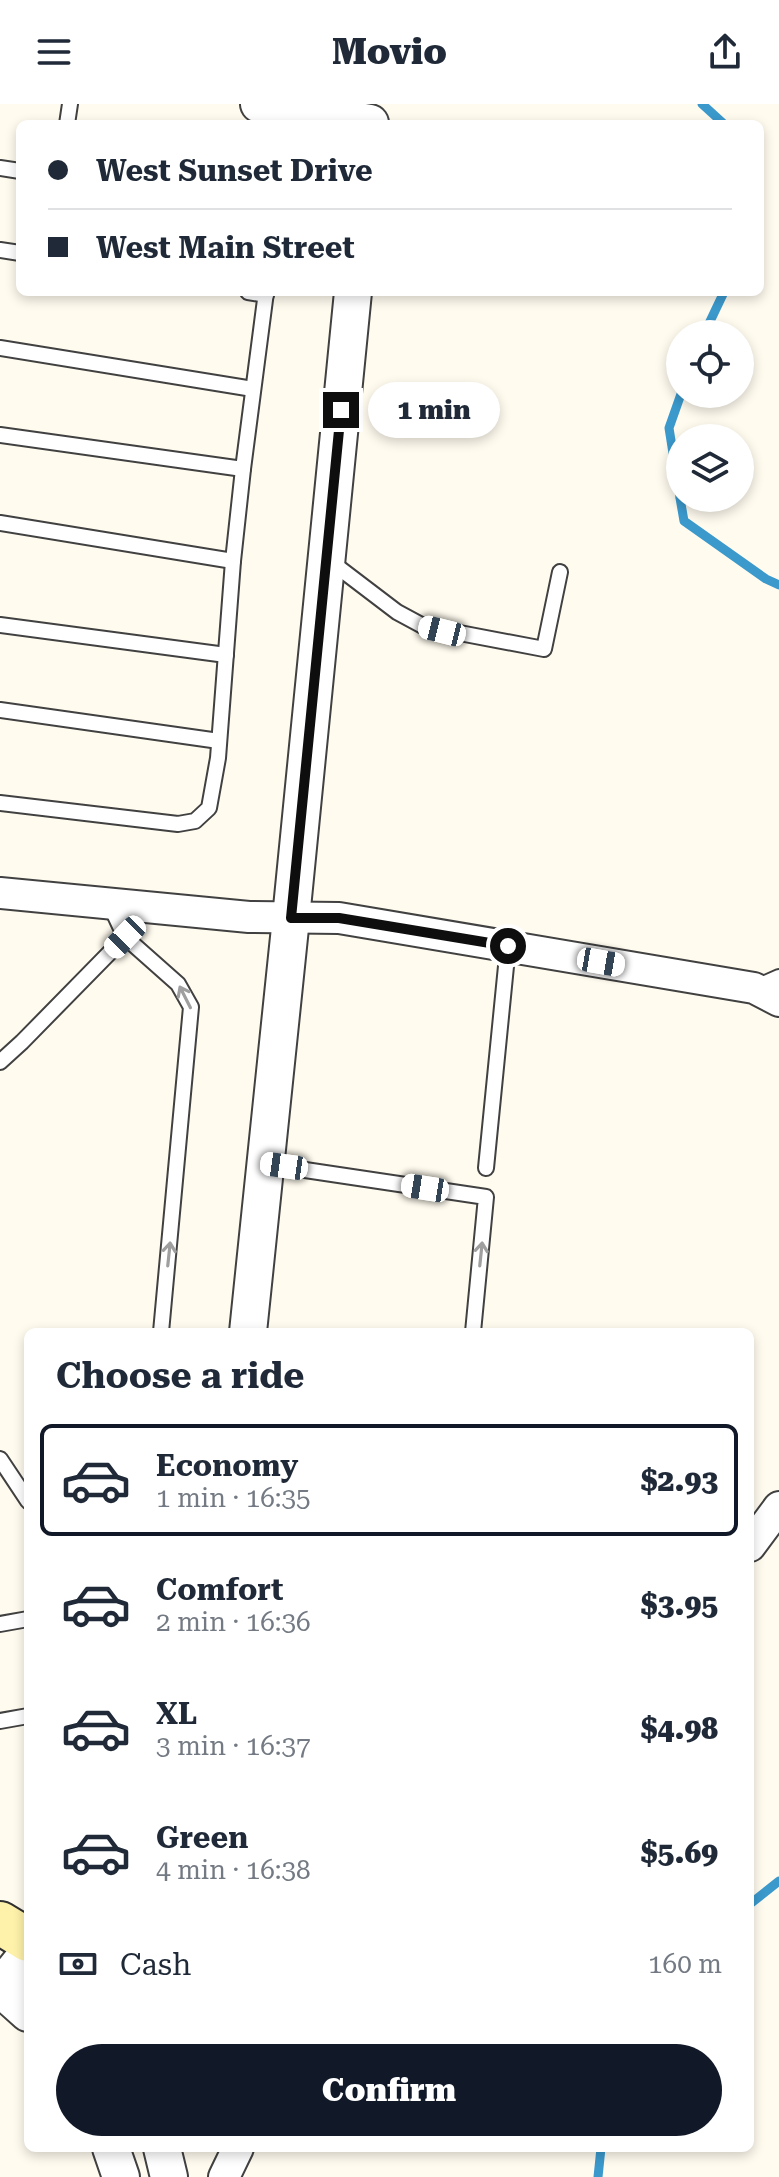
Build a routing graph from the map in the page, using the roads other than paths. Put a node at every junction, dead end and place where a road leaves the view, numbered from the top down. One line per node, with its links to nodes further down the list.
1 (259, 104): 2 (street)
2 (370, 117)
3 (266, 296): 6 (lane)
4 (353, 296): 10 (street)
5 (0, 348): 6 (lane)
6 (253, 389): 8 (lane)
7 (0, 435): 8 (lane)
8 (243, 469): 11 (lane)
9 (0, 523): 11 (lane)
10 (327, 558): 12 (lane); 20 (street)
11 (233, 561): 14 (lane)
12 (560, 572)
13 (0, 625): 14 (lane)
14 (226, 655): 16 (lane)
15 (0, 710): 16 (lane)
16 (219, 741): 17 (lane)
17 (0, 803)
18 (0, 893): 19 (street)
19 (109, 903): 20 (street); 21 (lane)
20 (291, 918): 22 (street); 25 (street)
21 (125, 937): 24 (lane); 27 (lane, one-way to 21)
22 (508, 946): 23 (street); 26 (lane)
23 (771, 989)
24 (0, 1062)
25 (265, 1164): 28 (street); 29 (lane, one-way to 25)
26 (486, 1168)
27 (161, 1328)
28 (248, 1328)
29 (473, 1328)
30 (0, 1459): 31 (lane)
31 (24, 1495)
32 (779, 1507): 33 (street)
33 (754, 1541)
34 (0, 1624): 35 (lane)
35 (24, 1624)
36 (24, 1717): 37 (lane)
37 (0, 1721)
38 (0, 1923): 39 (main road)
39 (24, 1938)
40 (24, 1958): 41 (street)
41 (0, 1988): 42 (street)
42 (24, 2009)
43 (112, 2152): 46 (street)
44 (163, 2152): 47 (street)
45 (236, 2152): 48 (street)
46 (121, 2177)
47 (169, 2177)
48 (224, 2177)

